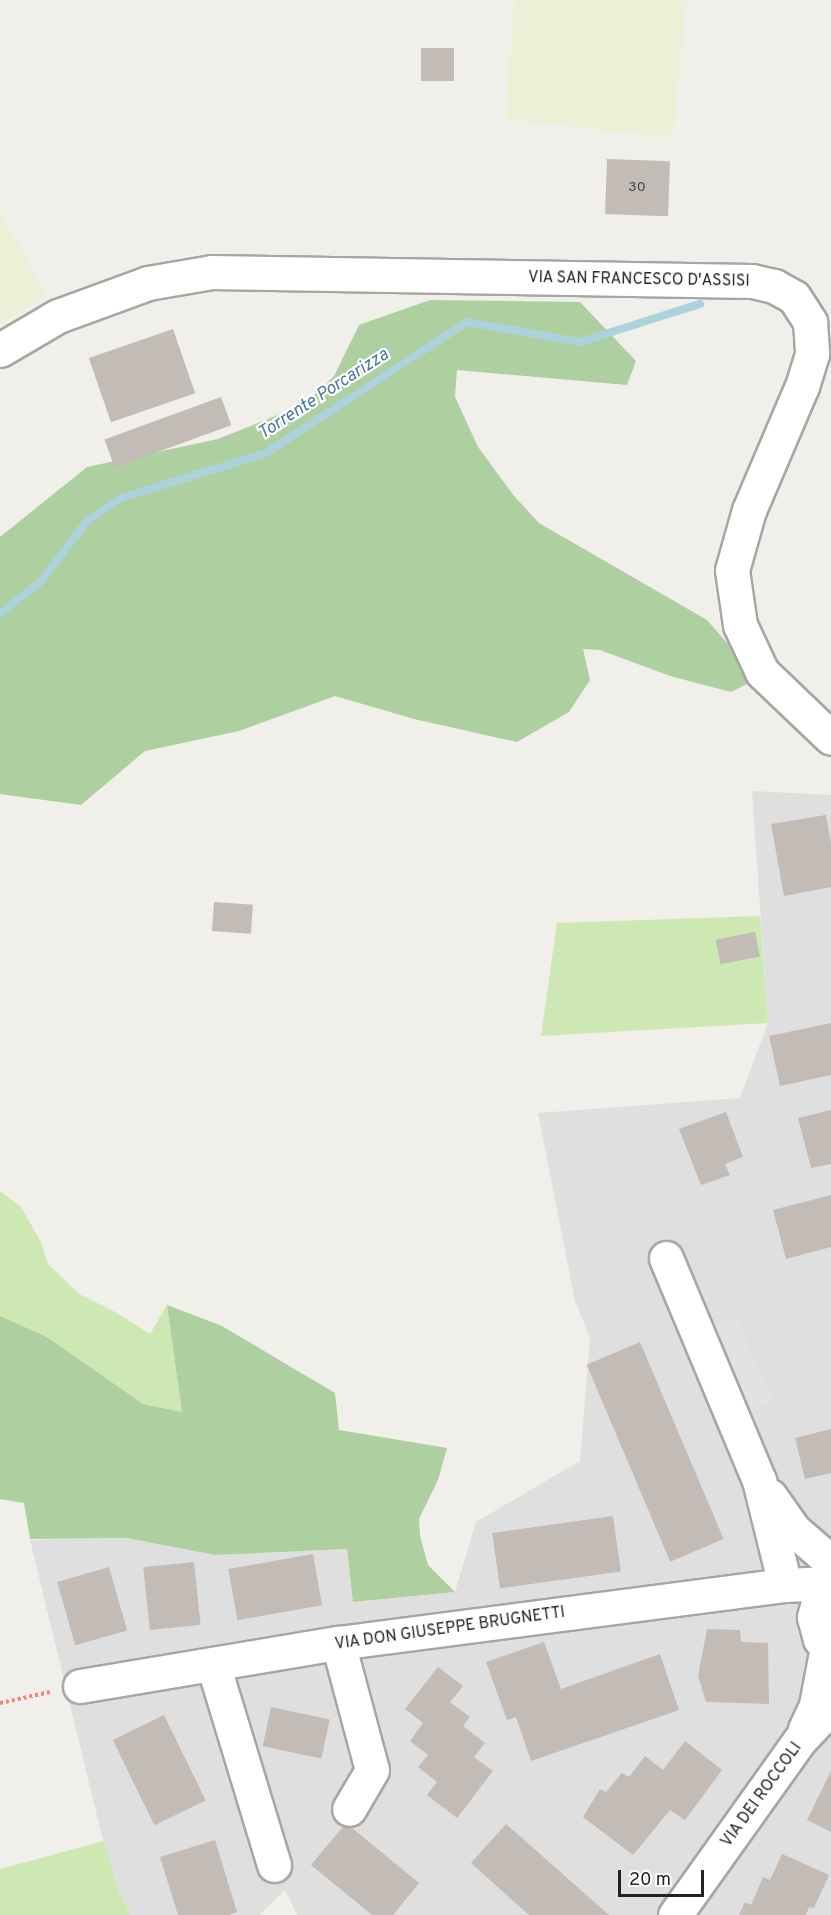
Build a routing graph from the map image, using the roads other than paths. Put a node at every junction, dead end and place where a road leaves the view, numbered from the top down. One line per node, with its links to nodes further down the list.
1 (794, 297): 2 (street, VIA SAN FRANCESCO D'ASSISI); 3 (street, VIA SAN FRANCESCO D'ASSISI); 4 (street)
2 (831, 303)
3 (0, 350)
4 (831, 738)
5 (666, 1258): 6 (street)
6 (759, 1480): 7 (street); 9 (street)
7 (831, 1562)
8 (831, 1583): 9 (street)
9 (770, 1587): 11 (street, VIA DON GIUSEPPE BRUGNETTI); 12 (street, VIA DON GIUSEPPE BRUGNETTI)
10 (831, 1588): 11 (street)
11 (814, 1617): 13 (street)
12 (338, 1643): 14 (street, VIA DON GIUSEPPE BRUGNETTI); 18 (street)
13 (829, 1649): 17 (street)
14 (213, 1664): 15 (street, VIA DON GIUSEPPE BRUGNETTI); 19 (street)
15 (80, 1686)
16 (831, 1707): 17 (street, VIA DEI ROCCOLI)
17 (799, 1741): 20 (street, VIA DEI ROCCOLI)
18 (349, 1809)
19 (274, 1865)
20 (675, 1915)

